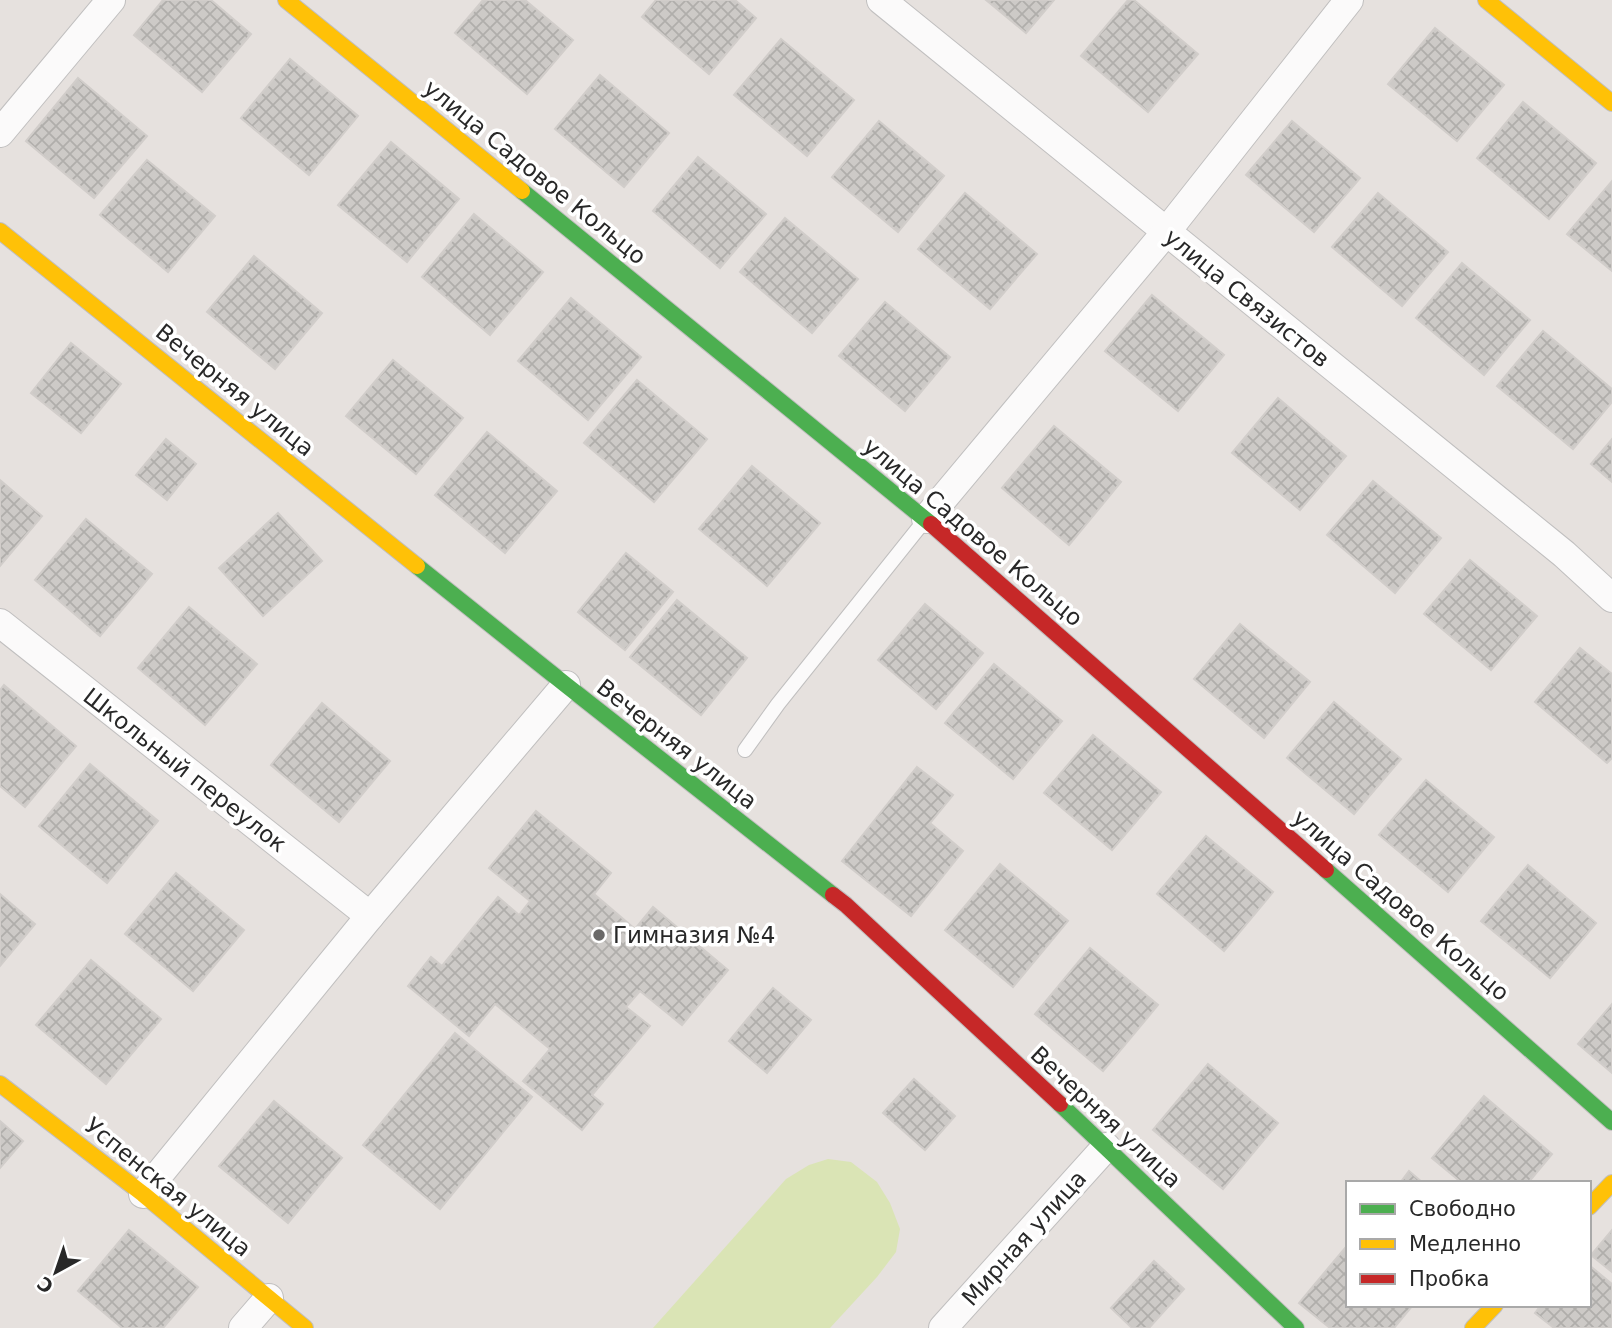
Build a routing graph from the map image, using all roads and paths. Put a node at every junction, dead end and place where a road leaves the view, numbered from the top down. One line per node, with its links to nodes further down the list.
1 (110, 0): 7 (street)
2 (286, 0): 10 (street, улица Садовое Кольцо)
3 (881, 0): 9 (street, улица Связистов)
4 (1349, 0): 9 (street)
5 (1486, 0): 6 (street)
6 (1612, 103)
7 (0, 133)
8 (0, 231): 13 (street, Вечерняя улица)
9 (1166, 232): 10 (street); 11 (street, улица Связистов)
10 (926, 519): 14 (lane); 17 (street, улица Садовое Кольцо)
11 (1612, 598)
12 (0, 623): 15 (street, Школьный переулок)
13 (566, 685): 15 (street); 18 (street, Вечерняя улица)
14 (745, 750)
15 (370, 916): 20 (street)
16 (0, 1084): 20 (street, Успенская улица)
17 (1612, 1122)
18 (1106, 1147): 26 (street, Мирная улица); 27 (street, Вечерняя улица)
19 (1612, 1183): 21 (street)
20 (143, 1194): 22 (street, Успенская улица)
21 (1591, 1205)
22 (269, 1298): 24 (street); 25 (street, Успенская улица)
23 (1493, 1307): 28 (street)
24 (243, 1328)
25 (305, 1328)
26 (943, 1328)
27 (1296, 1328)
28 (1473, 1328)

